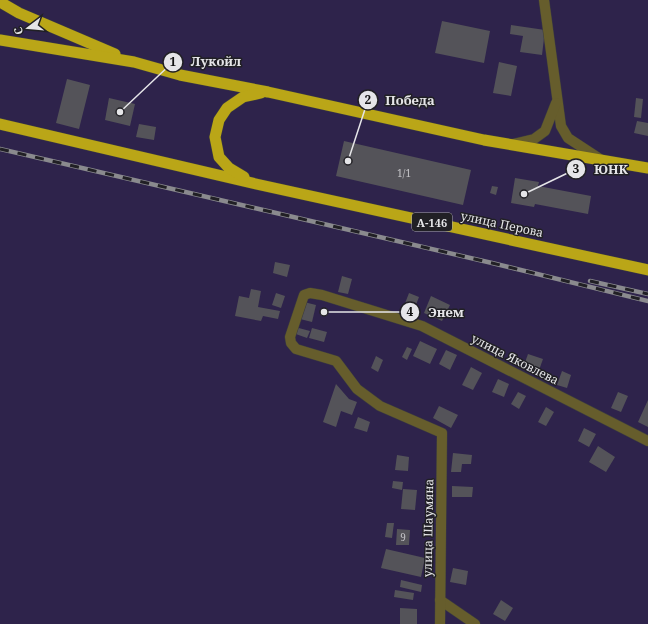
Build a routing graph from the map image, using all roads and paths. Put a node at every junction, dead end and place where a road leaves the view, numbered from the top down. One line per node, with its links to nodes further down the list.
1 (544, 0): 6 (street)
2 (0, 2): 4 (highway, А-146)
3 (0, 40): 4 (highway)
4 (134, 62): 5 (highway, А-146)
5 (268, 92): 8 (highway, А-146); 11 (highway, А-146)
6 (557, 101): 8 (street); 9 (street)
7 (0, 124): 11 (highway, А-146)
8 (511, 145): 9 (highway, А-146)
9 (601, 159): 10 (highway, А-146)
10 (648, 168)
11 (256, 184): 12 (highway, улица Перова / А-146)
12 (648, 270)
13 (442, 433): 14 (street, улица Яковлева); 15 (street, улица Шаумяна)
14 (648, 441)
15 (440, 600): 16 (street, улица Шаумяна); 17 (street)
16 (440, 624)
17 (475, 624)

